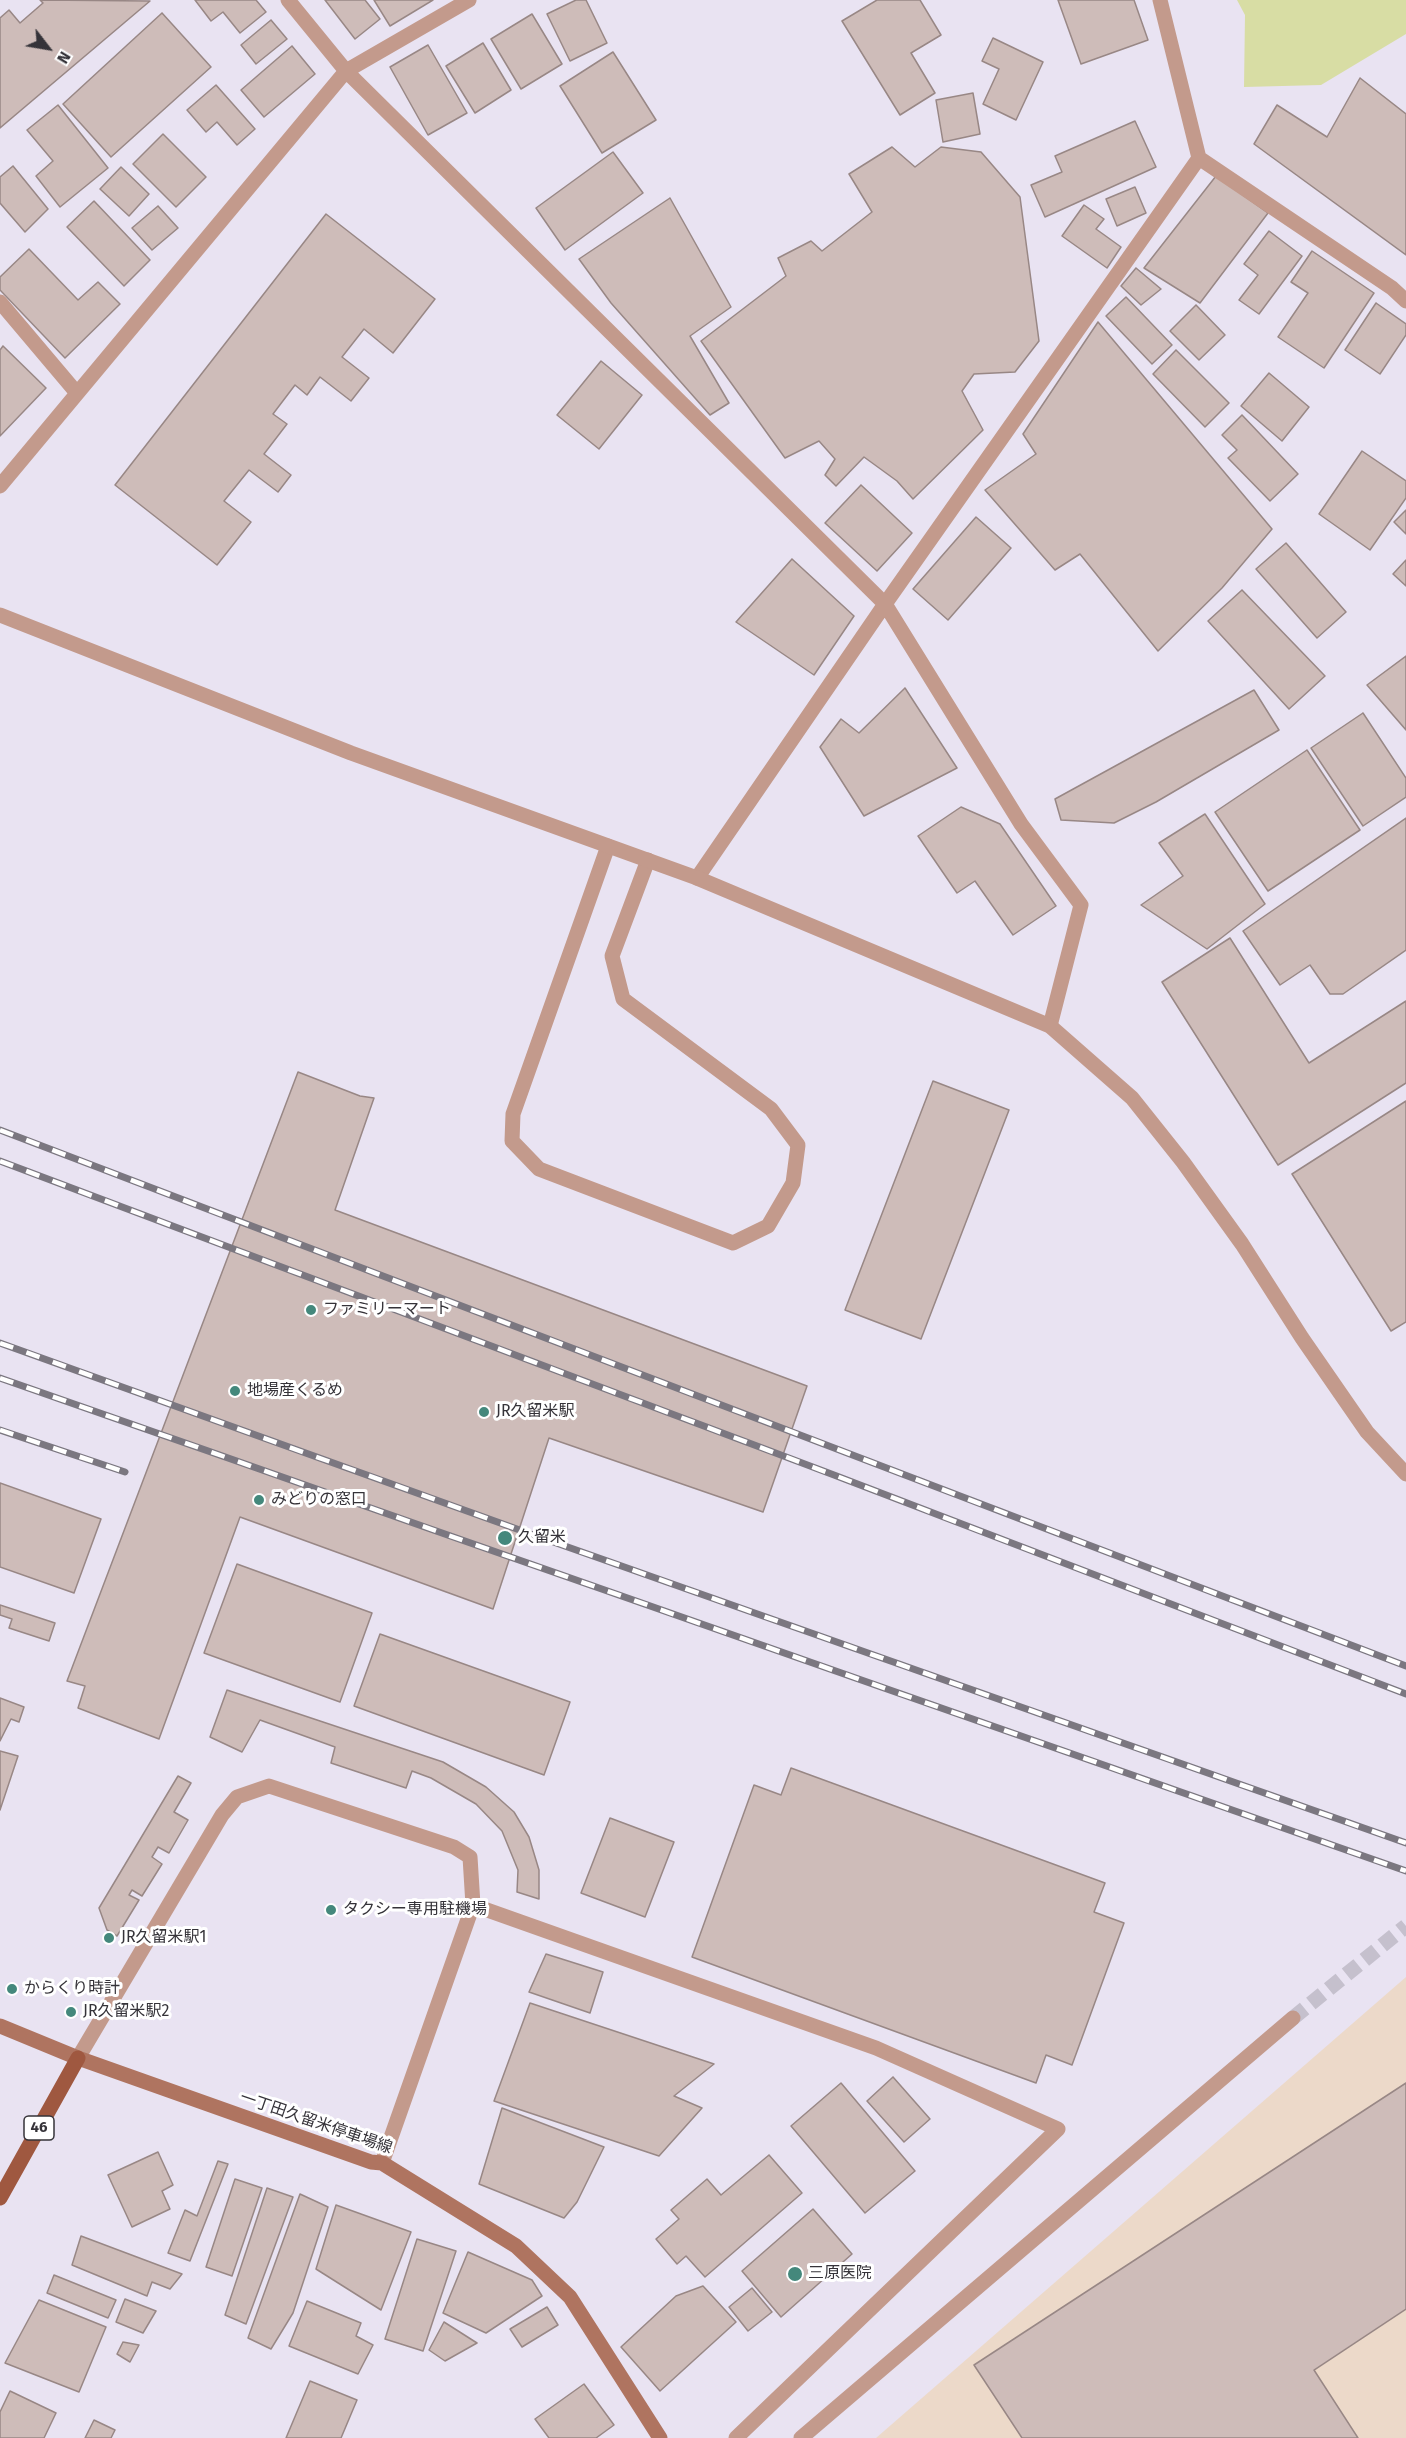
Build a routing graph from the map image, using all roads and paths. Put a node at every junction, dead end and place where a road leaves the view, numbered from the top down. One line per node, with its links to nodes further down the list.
1 (288, 0): 4 (street)
2 (469, 0): 4 (street)
3 (1160, 0): 5 (street)
4 (346, 71): 8 (street); 10 (street)
5 (1199, 158): 6 (street); 10 (street)
6 (1406, 300)
7 (0, 302): 8 (street)
8 (76, 392): 9 (street)
9 (0, 486)
10 (885, 604): 14 (street); 15 (street)
11 (0, 615): 12 (street)
12 (608, 846): 13 (street); 13 (street)
13 (648, 860): 14 (street)
14 (697, 878): 15 (street)
15 (1050, 1026): 16 (street)
16 (1406, 1474)
17 (473, 1905): 20 (street); 21 (street); 24 (street)
18 (1293, 2018): 25 (street)
19 (0, 2026): 20 (main road, 一丁田久留米停車場線)
20 (78, 2058): 21 (main road, 一丁田久留米停車場線); 22 (main road, 46)
21 (382, 2163): 23 (main road, 一丁田久留米停車場線)
22 (0, 2198)
23 (660, 2438)
24 (736, 2438)
25 (801, 2438)

